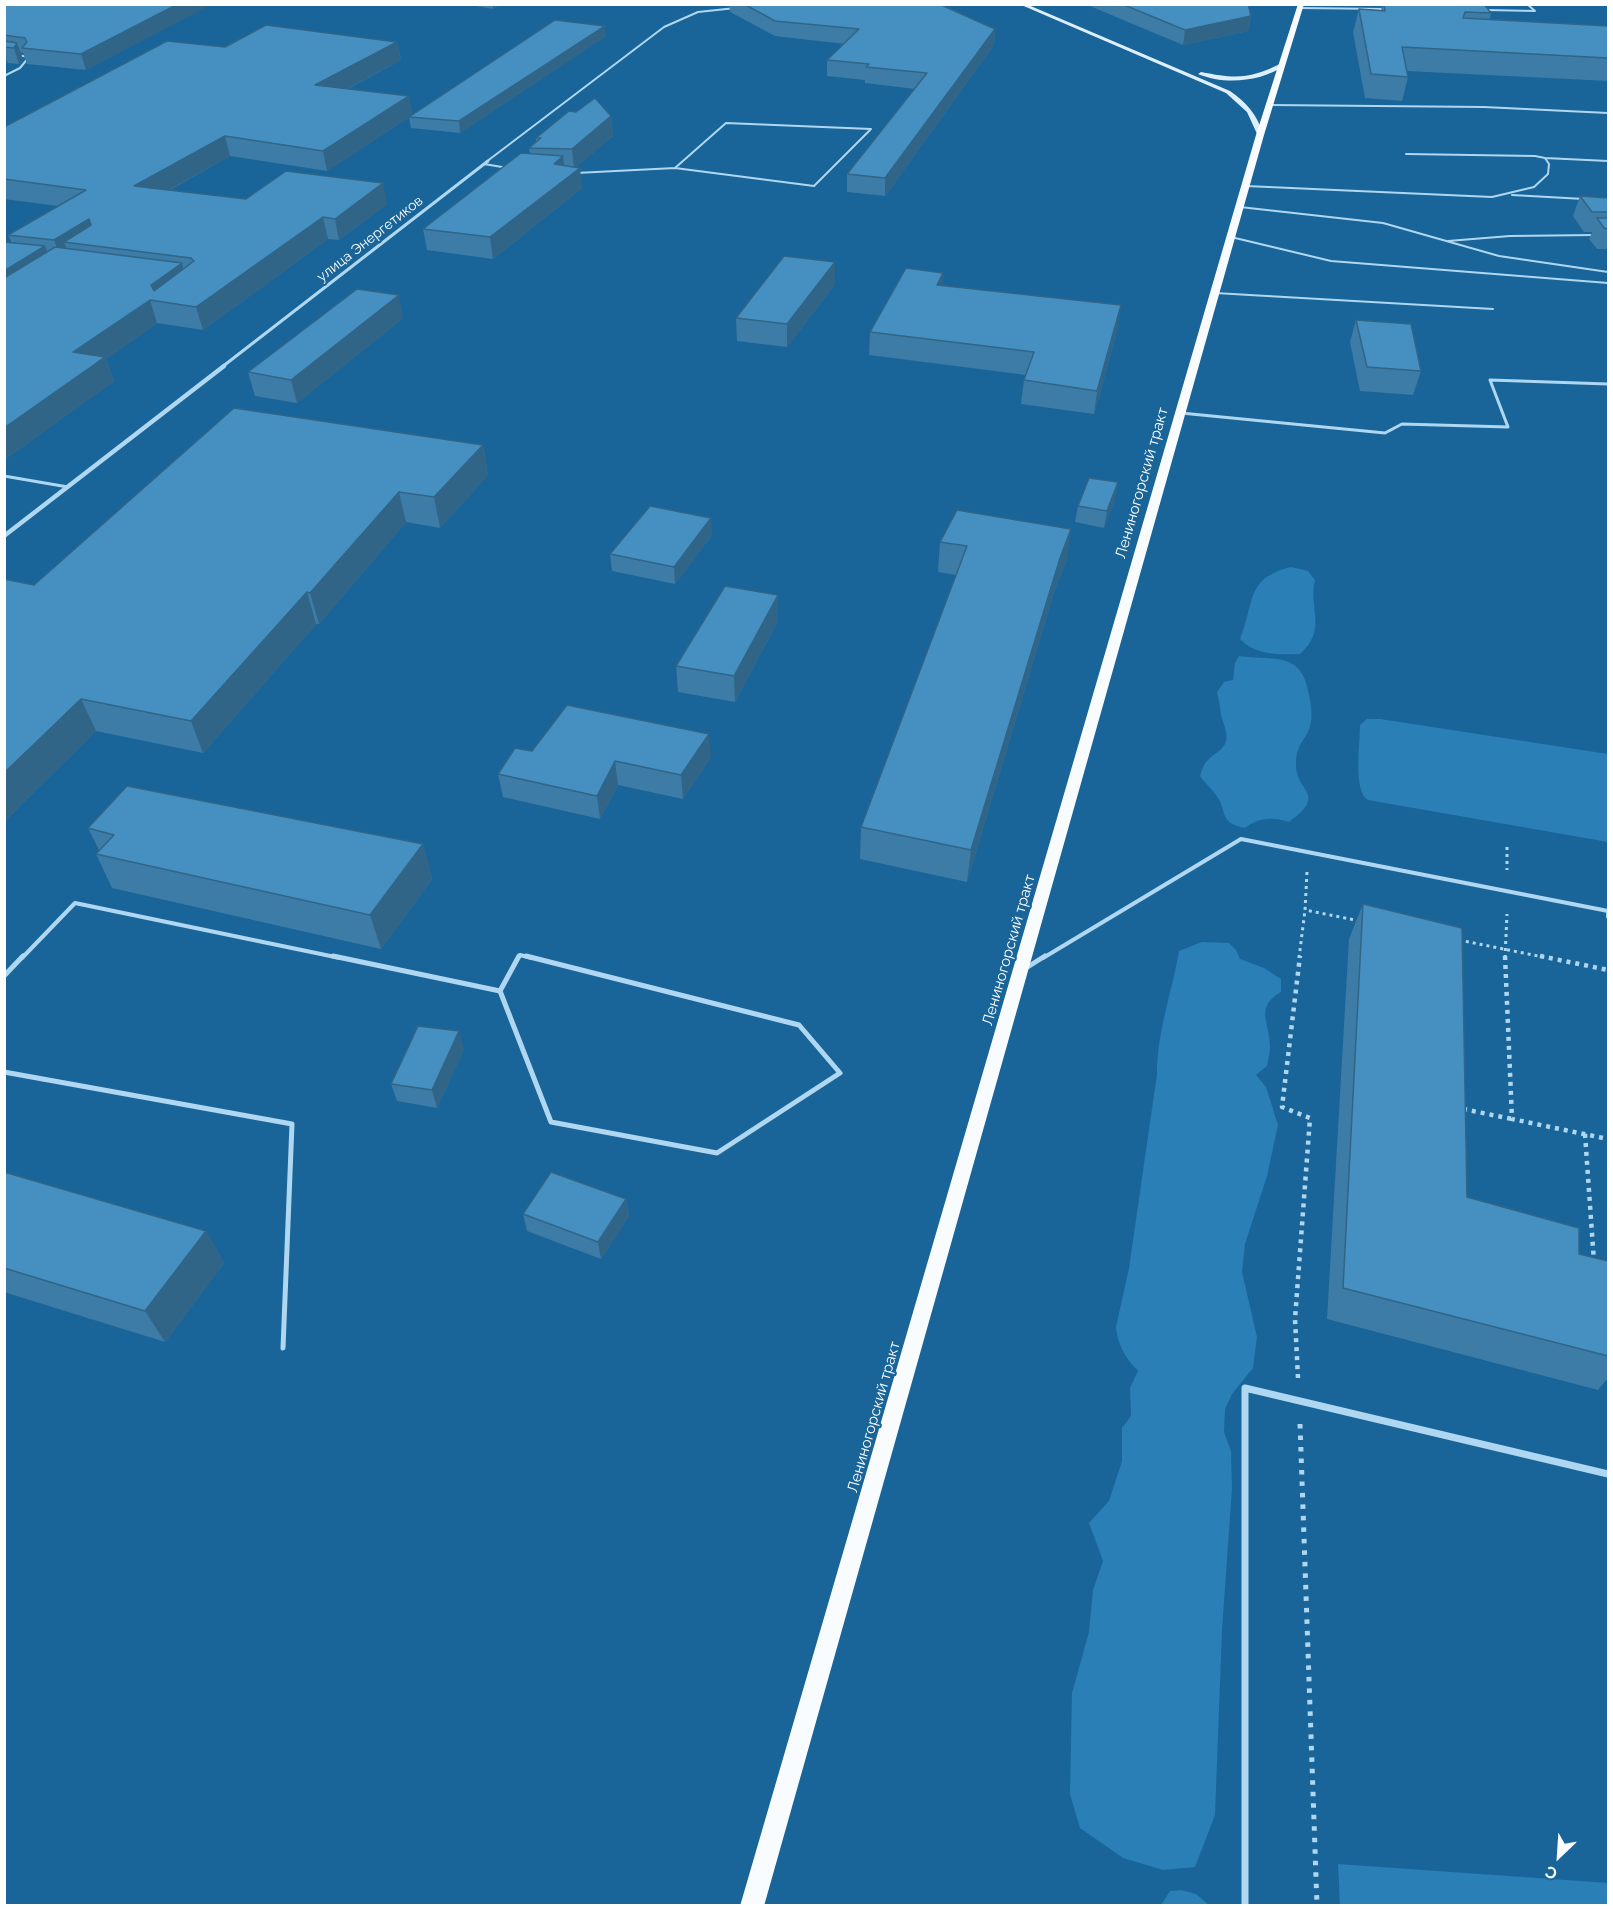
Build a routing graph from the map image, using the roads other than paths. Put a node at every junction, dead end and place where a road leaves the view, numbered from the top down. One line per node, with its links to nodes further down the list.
1 (1021, 4): 9 (street)
2 (1527, 4): 6 (lane)
3 (1300, 6): 5 (lane); 8 (main road, Лениногорский тракт)
4 (740, 8): 17 (street, улица Энергетиков)
5 (1395, 9)
6 (1477, 10)
7 (4, 53): 10 (lane)
8 (1282, 65): 9 (street); 11 (main road, Лениногорский тракт)
9 (1171, 67): 13 (street)
10 (4, 76)
11 (1270, 105): 12 (lane); 13 (main road, Лениногорский тракт)
12 (1608, 113)
13 (1260, 135): 21 (main road, Лениногорский тракт)
14 (1406, 154): 15 (lane)
15 (1545, 158): 16 (lane); 22 (lane)
16 (1608, 161)
17 (484, 164): 19 (lane); 35 (street, улица Энергетиков)
18 (675, 168): 18 (lane); 20 (lane)
19 (513, 169)
20 (572, 173)
21 (1246, 186): 22 (lane); 24 (main road, Лениногорский тракт)
22 (1509, 195): 23 (lane)
23 (1586, 199)
24 (1240, 207): 26 (main road, Лениногорский тракт); 27 (lane)
25 (1599, 235): 27 (lane)
26 (1231, 237): 29 (lane); 30 (main road, Лениногорский тракт)
27 (1445, 241): 28 (lane)
28 (1608, 272)
29 (1608, 284)
30 (1215, 293): 31 (lane); 33 (main road, Лениногорский тракт)
31 (1493, 309)
32 (1608, 384): 33 (lane)
33 (1181, 413): 38 (main road, Лениногорский тракт)
34 (4, 476): 35 (lane)
35 (68, 487): 36 (street, улица Энергетиков)
36 (4, 536)
37 (1608, 917): 38 (lane)
38 (1022, 970): 44 (main road, Лениногорский тракт)
39 (4, 976): 40 (lane)
40 (500, 991): 40 (lane)
41 (4, 1072): 42 (lane)
42 (283, 1348)
43 (1608, 1474): 45 (lane)
44 (752, 1905)
45 (1245, 1905)

